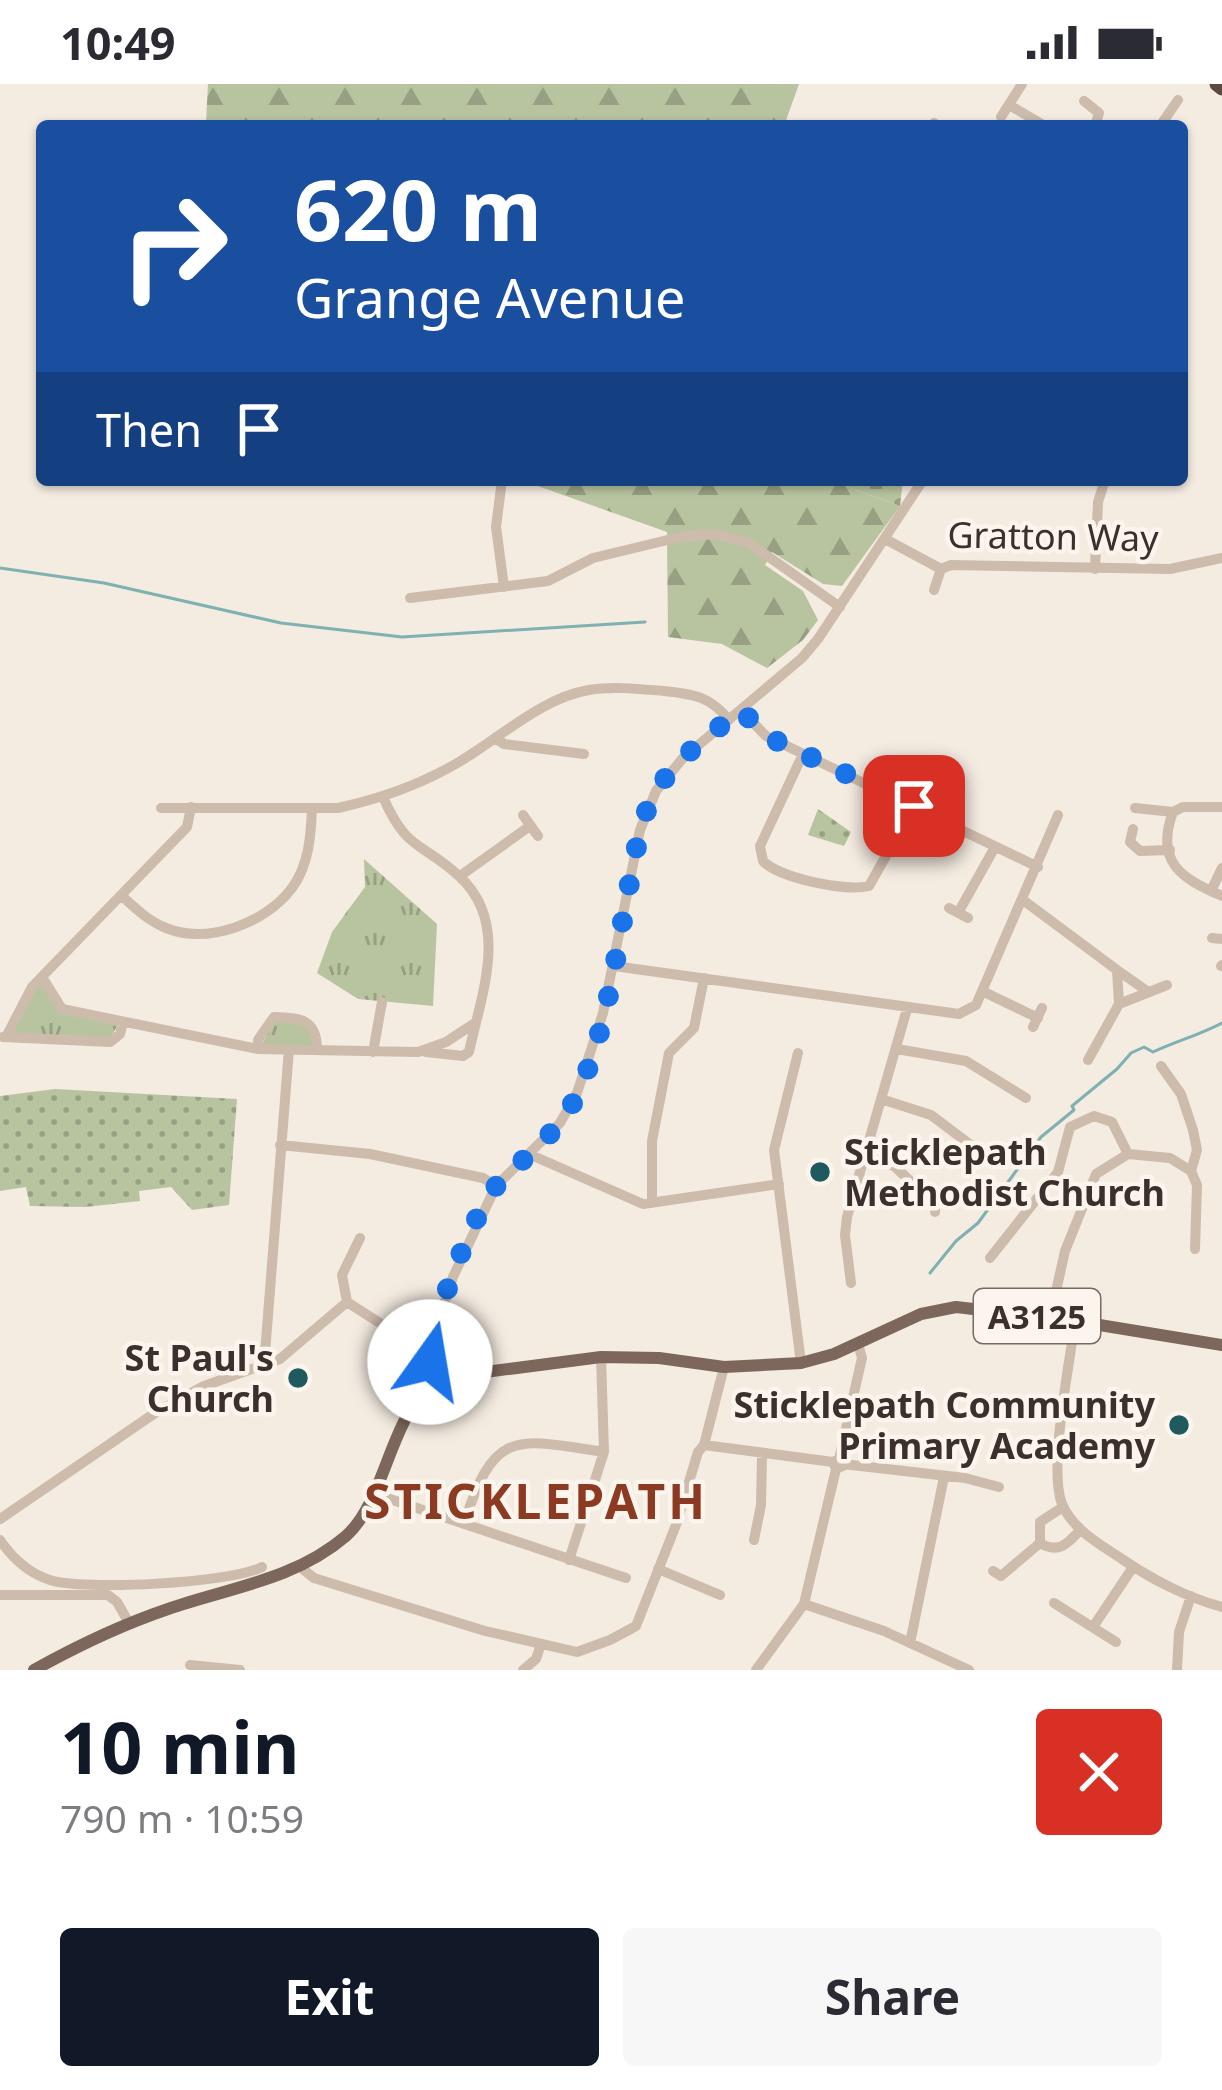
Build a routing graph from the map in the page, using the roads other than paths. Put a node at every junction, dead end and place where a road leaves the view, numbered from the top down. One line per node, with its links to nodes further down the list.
1 (1022, 84): 4 (street)
2 (1178, 100): 8 (street)
3 (1084, 101): 7 (street)
4 (1009, 105): 5 (street); 6 (street)
5 (1001, 117)
6 (1035, 120)
7 (1097, 120)
8 (1164, 120)
9 (501, 486): 16 (street)
10 (919, 486): 12 (street)
11 (1103, 486): 15 (street)
12 (887, 540): 14 (street, Gratton Way); 19 (street)
13 (1222, 559): 15 (street, Gratton Way)
14 (941, 569): 15 (street, Gratton Way); 17 (street)
15 (1095, 569)
16 (504, 587): 18 (street); 19 (street)
17 (934, 590)
18 (410, 598)
19 (840, 607): 20 (street)
20 (741, 710): 21 (street); 24 (street)
21 (729, 719): 22 (street); 45 (street)
22 (495, 738): 23 (street); 25 (street)
23 (584, 754)
24 (803, 754): 27 (street); 27 (street)
25 (383, 796): 31 (street); 40 (street)
26 (1046, 805): 38 (street)
27 (914, 806): 36 (street)
28 (191, 807): 30 (street); 31 (street); 42 (street)
29 (1222, 807): 33 (street)
30 (161, 808)
31 (312, 808): 42 (street)
32 (1135, 808): 33 (street)
33 (1173, 812): 37 (street)
34 (530, 826): 40 (street)
35 (1126, 840): 37 (street)
36 (995, 847): 38 (street); 44 (street)
37 (1170, 850): 41 (street)
38 (1038, 867): 43 (street)
39 (1222, 868): 41 (street)
40 (460, 876): 57 (street)
41 (1217, 893)
42 (121, 895): 47 (street)
43 (1023, 900): 46 (street); 50 (street)
44 (958, 913)
45 (614, 965): 48 (street); 73 (street)
46 (1117, 970): 51 (street); 53 (street)
47 (42, 977): 56 (street); 58 (street)
48 (704, 978): 54 (street); 78 (street)
49 (1166, 985): 51 (street)
50 (982, 991): 54 (street); 55 (street)
51 (1147, 991): 53 (street)
52 (382, 1002): 63 (street)
53 (1119, 1004): 66 (street)
54 (907, 1009): 61 (street)
55 (1038, 1018)
56 (123, 1022): 58 (street); 60 (street)
57 (475, 1023): 64 (street); 64 (street)
58 (3, 1037)
59 (289, 1048): 60 (street); 62 (street); 70 (street)
60 (258, 1049): 62 (street)
61 (897, 1049): 68 (street); 69 (street)
62 (317, 1050): 63 (street)
63 (374, 1052): 64 (street)
64 (418, 1052)
65 (797, 1053): 76 (street)
66 (1088, 1060)
67 (1162, 1075): 75 (street)
68 (1026, 1098)
69 (881, 1099): 71 (street); 74 (street)
70 (280, 1145): 77 (street); 92 (street)
71 (978, 1150)
72 (1128, 1154): 75 (street); 82 (street); 85 (street)
73 (531, 1155): 77 (street); 78 (street)
74 (864, 1155): 79 (street); 83 (street)
75 (1191, 1171): 81 (street)
76 (778, 1184): 78 (street); 91 (street)
77 (496, 1186): 89 (street)
78 (652, 1203)
79 (938, 1206)
80 (360, 1237): 84 (street)
81 (1195, 1249)
82 (991, 1251)
83 (854, 1277)
84 (347, 1302): 89 (street); 92 (street)
85 (1050, 1318): 86 (main road, A3125); 87 (main road, A3125)
86 (1076, 1321): 88 (main road, A3125); 102 (street)
87 (858, 1345): 91 (main road, A3125); 98 (street)
88 (1222, 1345)
89 (430, 1347): 94 (street)
90 (601, 1357): 93 (main road, A3125); 94 (main road, A3125); 96 (street)
91 (801, 1363): 93 (main road, A3125)
92 (264, 1366): 103 (street)
93 (724, 1367): 95 (street)
94 (437, 1381): 101 (main road)
95 (701, 1448): 97 (street); 113 (street)
96 (604, 1453): 104 (street); 109 (street)
97 (762, 1455): 98 (street); 107 (street)
98 (838, 1464): 99 (street); 120 (street)
99 (944, 1477): 100 (street); 125 (street)
100 (999, 1487)
101 (375, 1493): 104 (street); 110 (main road)
102 (1063, 1507): 105 (street); 108 (street)
103 (4, 1513)
104 (464, 1524): 109 (street)
105 (1080, 1530): 108 (street); 112 (street)
106 (0, 1540): 111 (street)
107 (754, 1540)
108 (1040, 1543): 114 (street)
109 (569, 1560): 115 (street)
110 (299, 1566): 122 (main road); 126 (street)
111 (262, 1567)
112 (1133, 1567): 118 (street); 123 (street)
113 (658, 1569): 116 (street); 126 (street)
114 (993, 1571)
115 (626, 1578)
116 (720, 1594)
117 (0, 1595): 122 (street)
118 (1191, 1597): 121 (street); 134 (street)
119 (1054, 1603): 123 (street)
120 (804, 1604): 125 (street); 132 (street)
121 (1222, 1606)
122 (129, 1624): 129 (main road)
123 (1093, 1627): 124 (street)
124 (1116, 1642)
125 (910, 1643): 133 (street)
126 (541, 1644): 131 (street)
127 (190, 1664): 128 (street)
128 (205, 1667): 130 (street)
129 (34, 1670)
130 (240, 1670)
131 (523, 1670)
132 (757, 1670)
133 (969, 1670)
134 (1177, 1670)

